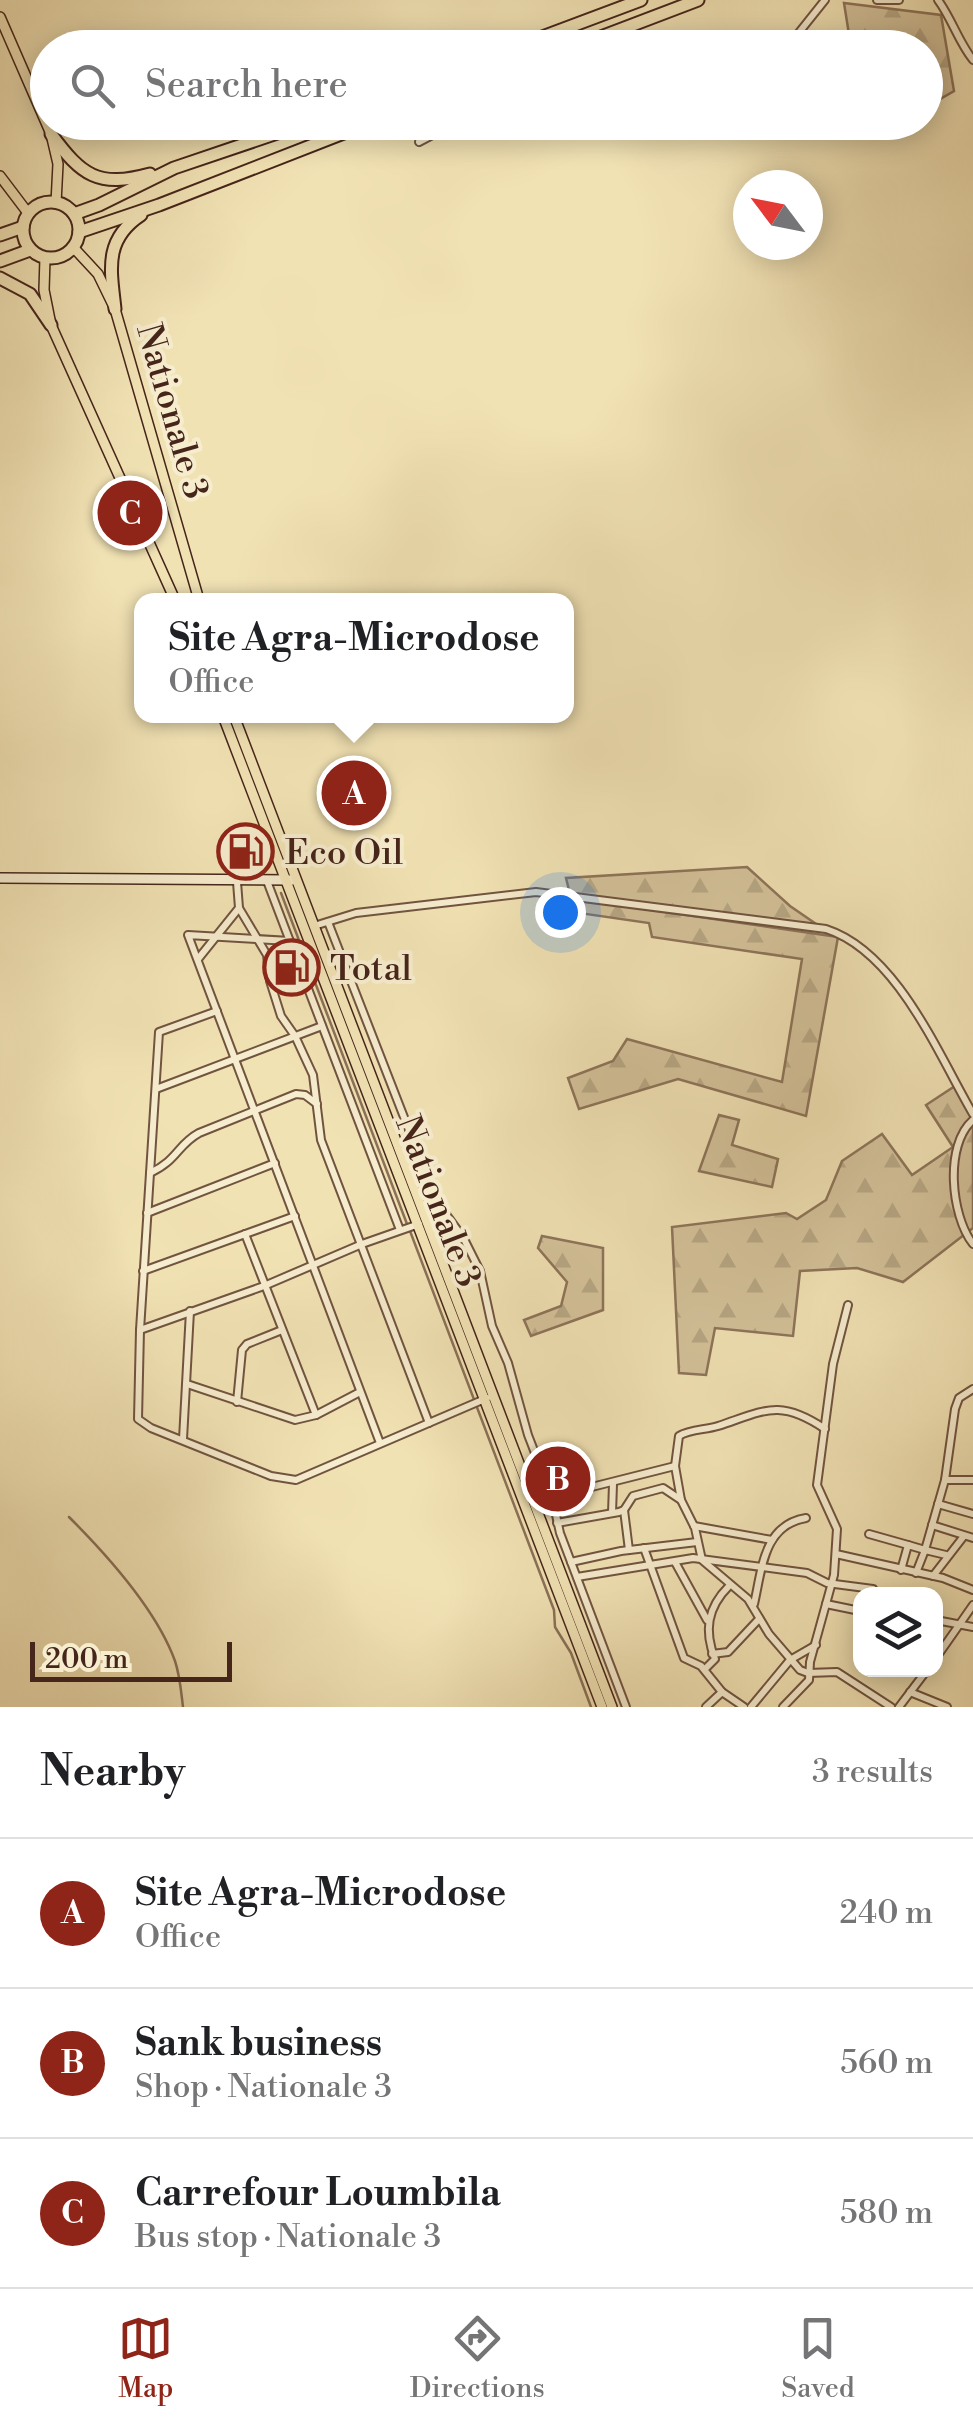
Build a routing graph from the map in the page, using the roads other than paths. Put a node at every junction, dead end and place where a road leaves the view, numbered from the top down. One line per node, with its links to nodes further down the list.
1 (641, 0): 8 (highway)
2 (698, 0): 9 (highway)
3 (825, 0): 10 (street)
4 (876, 0): 5 (street)
5 (900, 0)
6 (938, 0): 11 (street)
7 (0, 16): 12 (main road)
8 (561, 30)
9 (619, 30)
10 (801, 30)
11 (973, 60)
12 (30, 85)
13 (52, 140): 21 (main road)
14 (56, 140): 19 (highway)
15 (257, 140): 19 (highway)
16 (326, 140): 22 (highway)
17 (422, 140): 18 (street)
18 (418, 142)
19 (174, 168): 24 (highway)
20 (0, 176): 23 (main road)
21 (56, 203): 23 (highway); 24 (highway)
22 (159, 205): 26 (highway); 33 (highway)
23 (28, 213): 25 (highway)
24 (74, 214): 26 (highway)
25 (23, 228): 27 (highway); 29 (highway)
26 (78, 232): 28 (highway)
27 (0, 235)
28 (73, 247): 30 (highway); 33 (main road, Nationale 3)
29 (30, 250): 30 (highway); 31 (highway)
30 (45, 258): 34 (main road, Nationale 3)
31 (0, 261)
32 (0, 278): 34 (highway)
33 (115, 309): 36 (main road, Nationale 3)
34 (51, 324): 35 (main road, Nationale 3)
35 (172, 593)
36 (196, 593)
37 (226, 723): 40 (main road, Nationale 3)
38 (236, 723): 40 (main road, Nationale 3)
39 (0, 878): 42 (main road)
40 (292, 880): 41 (main road); 45 (main road, Nationale 3); 62 (main road, Nationale 3)
41 (266, 881): 42 (main road); 48 (street)
42 (237, 882): 43 (street)
43 (239, 908): 46 (street); 47 (street)
44 (328, 922): 45 (street); 57 (street); 90 (street)
45 (314, 926): 62 (main road, Nationale 3)
46 (214, 936): 47 (street); 49 (street); 49 (street)
47 (256, 939): 48 (street); 52 (street)
48 (290, 941): 51 (street)
49 (198, 960): 50 (street)
50 (217, 1012): 53 (street); 54 (street)
51 (322, 1026): 52 (street); 63 (street)
52 (295, 1036): 53 (street); 55 (street)
53 (235, 1059): 54 (street); 56 (street)
54 (156, 1089): 59 (street)
55 (318, 1104): 56 (street); 65 (street)
56 (252, 1112): 58 (street); 59 (street)
57 (973, 1117): 66 (street)
58 (275, 1163): 60 (street); 61 (street)
59 (150, 1173): 60 (street)
60 (146, 1213): 68 (street)
61 (295, 1216): 64 (street); 67 (street)
62 (422, 1223): 63 (street); 77 (main road, Nationale 3)
63 (400, 1230): 65 (street)
64 (246, 1234): 68 (street); 69 (street)
65 (362, 1244): 67 (street); 80 (street)
66 (973, 1244)
67 (312, 1267): 69 (street); 76 (street)
68 (143, 1271): 72 (street)
69 (264, 1286): 71 (street); 73 (street)
70 (848, 1305): 81 (street)
71 (190, 1311): 72 (street); 74 (street)
72 (140, 1330): 82 (street)
73 (282, 1330): 78 (street); 79 (street)
74 (187, 1384): 78 (street); 82 (street)
75 (973, 1389): 86 (street)
76 (360, 1392): 79 (street); 83 (street)
77 (490, 1397): 80 (street); 145 (main road, Nationale 3); 146 (main road, Nationale 3)
78 (237, 1402): 79 (street)
79 (316, 1415)
80 (429, 1423): 83 (street)
81 (824, 1429): 84 (street); 110 (street)
82 (183, 1439): 83 (street)
83 (380, 1443)
84 (675, 1466): 85 (street); 91 (street)
85 (640, 1477): 88 (street); 89 (street)
86 (945, 1480): 87 (street); 92 (street)
87 (973, 1480)
88 (613, 1484): 90 (street); 94 (street)
89 (644, 1493): 91 (street); 93 (street)
90 (552, 1497): 97 (street)
91 (681, 1500): 98 (street)
92 (938, 1504): 95 (street); 99 (street)
93 (624, 1510): 94 (street); 108 (street)
94 (612, 1513): 97 (street)
95 (973, 1514)
96 (806, 1518): 103 (street)
97 (557, 1523): 114 (street)
98 (693, 1526): 103 (street); 104 (street)
99 (932, 1526): 101 (street); 109 (street)
100 (869, 1534): 106 (street)
101 (952, 1534): 102 (street); 105 (street)
102 (969, 1537): 105 (street)
103 (772, 1540): 116 (street)
104 (697, 1542): 107 (street); 113 (street)
105 (956, 1544): 111 (street)
106 (908, 1545): 109 (street); 119 (street)
107 (644, 1548): 108 (street); 118 (street)
108 (629, 1550): 114 (street)
109 (925, 1550): 111 (street); 120 (street)
110 (836, 1554): 112 (street); 117 (street)
111 (946, 1555): 121 (street)
112 (848, 1557): 117 (street); 119 (street)
113 (702, 1560): 115 (street); 116 (street); 124 (street)
114 (571, 1562): 122 (street)
115 (675, 1562): 118 (street); 132 (street)
116 (762, 1566): 123 (street); 128 (street)
117 (835, 1566): 123 (street)
118 (652, 1567): 122 (street); 140 (street)
119 (902, 1570): 120 (street)
120 (916, 1573): 121 (street)
121 (933, 1576): 126 (street)
122 (577, 1578): 147 (street)
123 (833, 1582): 125 (street); 127 (street)
124 (729, 1586): 128 (street); 132 (street)
125 (862, 1587)
126 (973, 1590)
127 (826, 1604): 130 (street); 136 (street)
128 (754, 1605): 131 (street)
129 (973, 1605): 134 (street)
130 (853, 1610)
131 (759, 1619): 138 (street); 139 (street)
132 (708, 1621): 138 (street)
133 (943, 1621): 134 (street)
134 (960, 1625): 135 (street); 137 (street)
135 (973, 1627)
136 (817, 1644): 139 (street); 141 (street)
137 (943, 1648)
138 (712, 1654): 140 (street)
139 (790, 1660): 141 (street); 149 (street)
140 (705, 1670): 143 (street)
141 (808, 1673): 150 (street); 151 (street)
142 (922, 1677): 144 (street)
143 (722, 1692): 148 (street); 149 (street)
144 (910, 1692): 152 (street); 153 (street)
145 (602, 1707)
146 (612, 1707)
147 (626, 1707)
148 (706, 1707)
149 (748, 1707)
150 (783, 1707)
151 (891, 1707)
152 (899, 1707)
153 (947, 1707)

